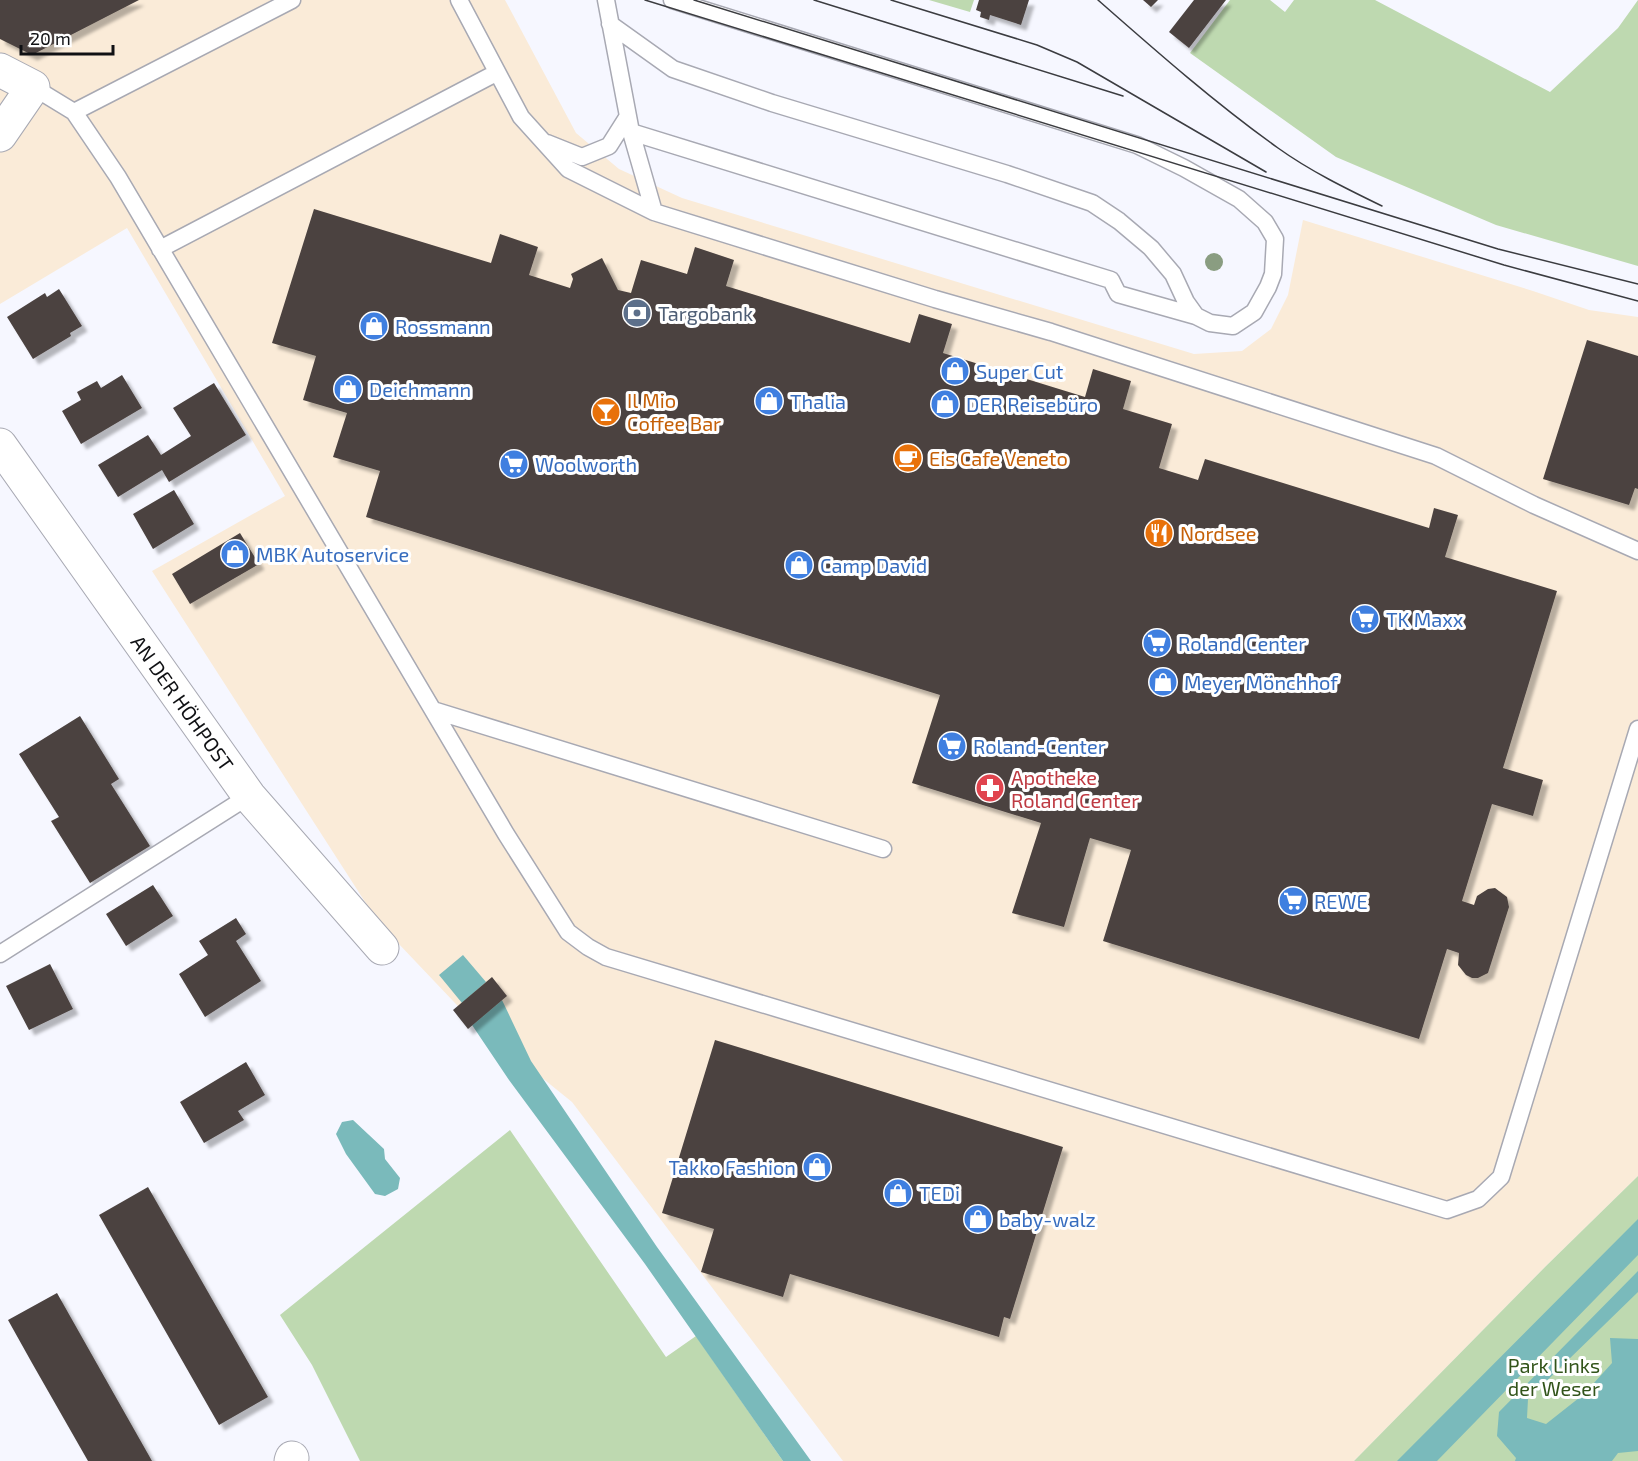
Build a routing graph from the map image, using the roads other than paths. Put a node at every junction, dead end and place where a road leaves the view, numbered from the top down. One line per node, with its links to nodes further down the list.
1 (292, 0): 9 (lane)
2 (459, 0): 7 (lane)
3 (606, 0): 5 (lane)
4 (672, 0): 15 (lane)
5 (610, 24): 10 (lane); 15 (lane)
6 (0, 70): 8 (street)
7 (496, 73): 12 (lane); 14 (lane)
8 (33, 87): 9 (lane); 11 (street)
9 (74, 112): 14 (lane)
10 (630, 124): 12 (lane); 13 (lane); 15 (lane)
11 (0, 135)
12 (543, 142): 13 (lane)
13 (654, 212): 17 (lane)
14 (160, 249): 18 (lane)
15 (1196, 316)
16 (0, 445): 20 (street, AN DER HÖHPOST)
17 (1638, 551)
18 (433, 710): 19 (lane); 21 (lane)
19 (1638, 729)
20 (249, 796): 22 (street, AN DER HÖHPOST); 23 (lane)
21 (883, 849)
22 (382, 948)
23 (0, 954)

